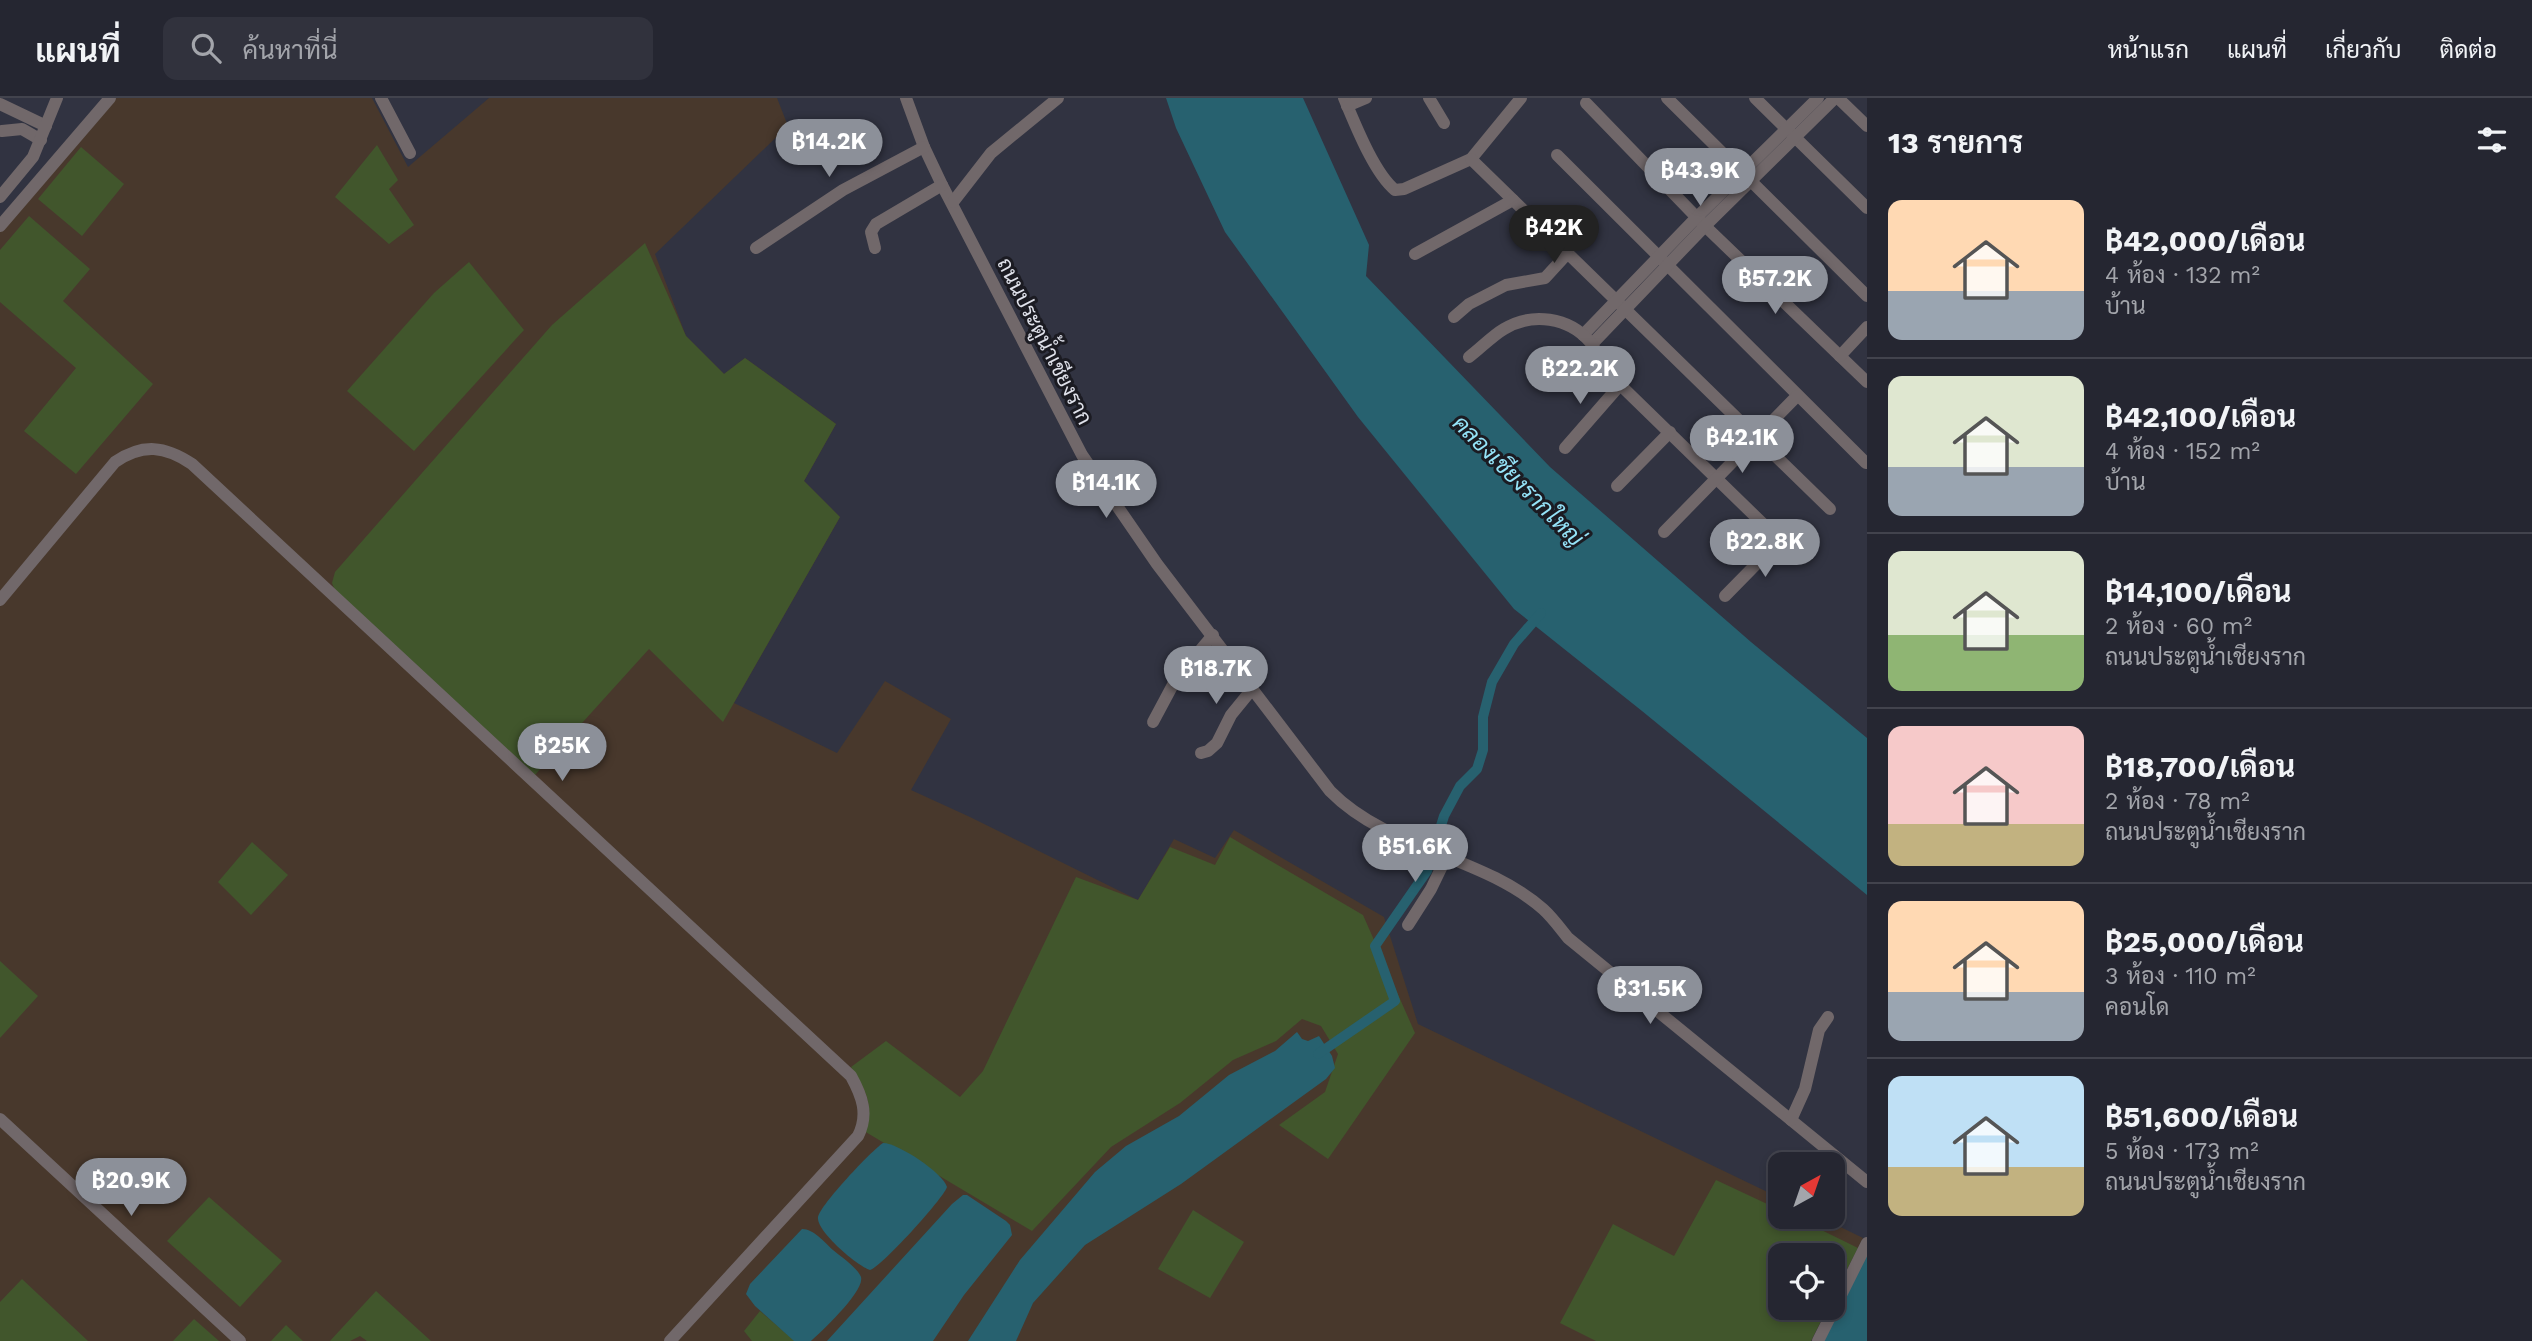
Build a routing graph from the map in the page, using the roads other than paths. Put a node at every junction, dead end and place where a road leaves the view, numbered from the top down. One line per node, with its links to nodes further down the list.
1 (57, 98): 17 (street)
2 (110, 98): 33 (street)
3 (381, 98): 23 (street)
4 (906, 98): 22 (street, ถนนประตูน้ำเชียงราก)
5 (1058, 98): 30 (street)
6 (1366, 98): 13 (street)
7 (1429, 98): 16 (street)
8 (1521, 98): 25 (street)
9 (1667, 98): 26 (street)
10 (1755, 98): 20 (street)
11 (1818, 98): 20 (street)
12 (1837, 98): 18 (street); 20 (street)
13 (1346, 102): 25 (street)
14 (1586, 103): 32 (street)
15 (0, 104): 17 (street)
16 (1444, 123)
17 (46, 126): 21 (street)
18 (1867, 126)
19 (2, 131): 21 (street)
20 (1791, 134): 26 (street); 31 (street)
21 (41, 140): 28 (street)
22 (924, 147): 27 (street, ถนนประตูน้ำเชียงราก); 34 (street)
23 (410, 153)
24 (1557, 155): 38 (street)
25 (1471, 159): 29 (street)
26 (1746, 178): 32 (street); 39 (street)
27 (942, 185): 30 (street, ถนนประตูน้ำเชียงราก); 35 (street)
28 (0, 197)
29 (1510, 198): 36 (street); 37 (street)
30 (953, 202): 61 (street, ถนนประตูน้ำเชียงราก)
31 (1867, 208)
32 (1701, 221): 38 (street); 44 (street)
33 (0, 226)
34 (756, 248)
35 (876, 248)
36 (1415, 254)
37 (1567, 254): 40 (street); 41 (street)
38 (1662, 262): 40 (street); 48 (street)
39 (1867, 296)
40 (1621, 305): 43 (street); 50 (street)
41 (1454, 317)
42 (1867, 327): 44 (street)
43 (1588, 340): 45 (street); 47 (street)
44 (1840, 356): 46 (street)
45 (1469, 357)
46 (1867, 382)
47 (1620, 385): 49 (street); 51 (street)
48 (1797, 396): 50 (street); 52 (street)
49 (1670, 432): 53 (street); 54 (street)
50 (1756, 437): 53 (street); 55 (street)
51 (1564, 448)
52 (1866, 463)
53 (1717, 477): 56 (street); 57 (street)
54 (1617, 486)
55 (1830, 509)
56 (1664, 532)
57 (1780, 540): 58 (street); 59 (street)
58 (1796, 556)
59 (1725, 596)
60 (0, 600): 73 (street)
61 (1213, 635): 62 (street, ถนนประตูน้ำเชียงราก); 63 (street)
62 (1252, 688): 64 (street); 65 (street, ถนนประตูน้ำเชียงราก)
63 (1153, 722)
64 (1201, 753)
65 (1444, 857): 66 (street); 69 (street, ถนนประตูน้ำเชียงราก)
66 (1408, 925)
67 (1828, 1017): 69 (street)
68 (0, 1119): 72 (street)
69 (1791, 1119): 70 (street, ถนนประตูน้ำเชียงราก)
70 (1867, 1182)
71 (1867, 1243): 74 (street)
72 (240, 1341)
73 (670, 1341)
74 (1818, 1341)

